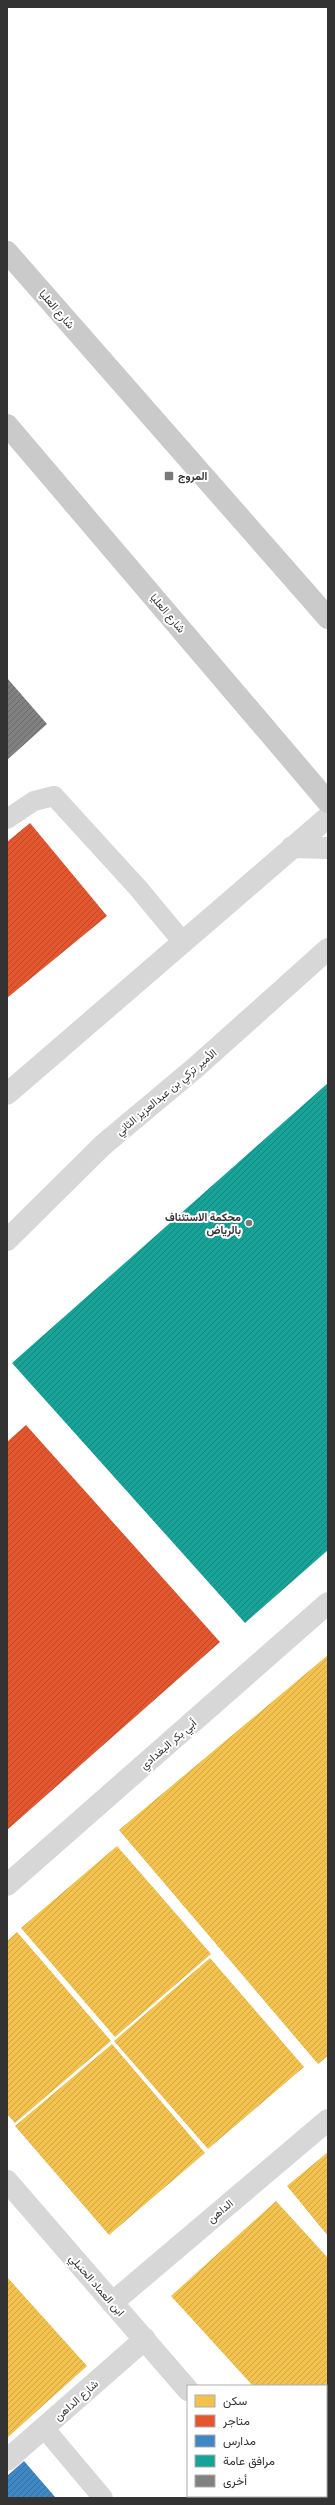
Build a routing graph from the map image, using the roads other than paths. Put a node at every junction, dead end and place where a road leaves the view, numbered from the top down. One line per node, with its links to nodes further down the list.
1 (7, 252): 3 (main road, شارع العليا)
2 (7, 424): 4 (main road, شارع العليا)
3 (328, 618)
4 (328, 802)
5 (328, 817): 7 (street)
6 (7, 819): 9 (lane)
7 (292, 847): 8 (street); 9 (street)
8 (328, 848)
9 (182, 940): 11 (street)
10 (328, 949): 12 (street, الأمير تركي بن عبدالعزيز الثاني)
11 (7, 1094)
12 (7, 1240)
13 (328, 1603): 14 (street, أبي بكر البغدادي)
14 (7, 1885)
15 (328, 2120): 17 (street, الداهن)
16 (7, 2181): 17 (street, ابن العماد الحنبلي)
17 (112, 2303): 18 (street, ابن العماد الحنبلي)
18 (145, 2339): 19 (street, ابن العماد الحنبلي); 20 (street, شارع الداهن)
19 (187, 2389)
20 (44, 2429): 21 (street, شارع الداهن); 22 (lane)
21 (7, 2460)
22 (103, 2498)

